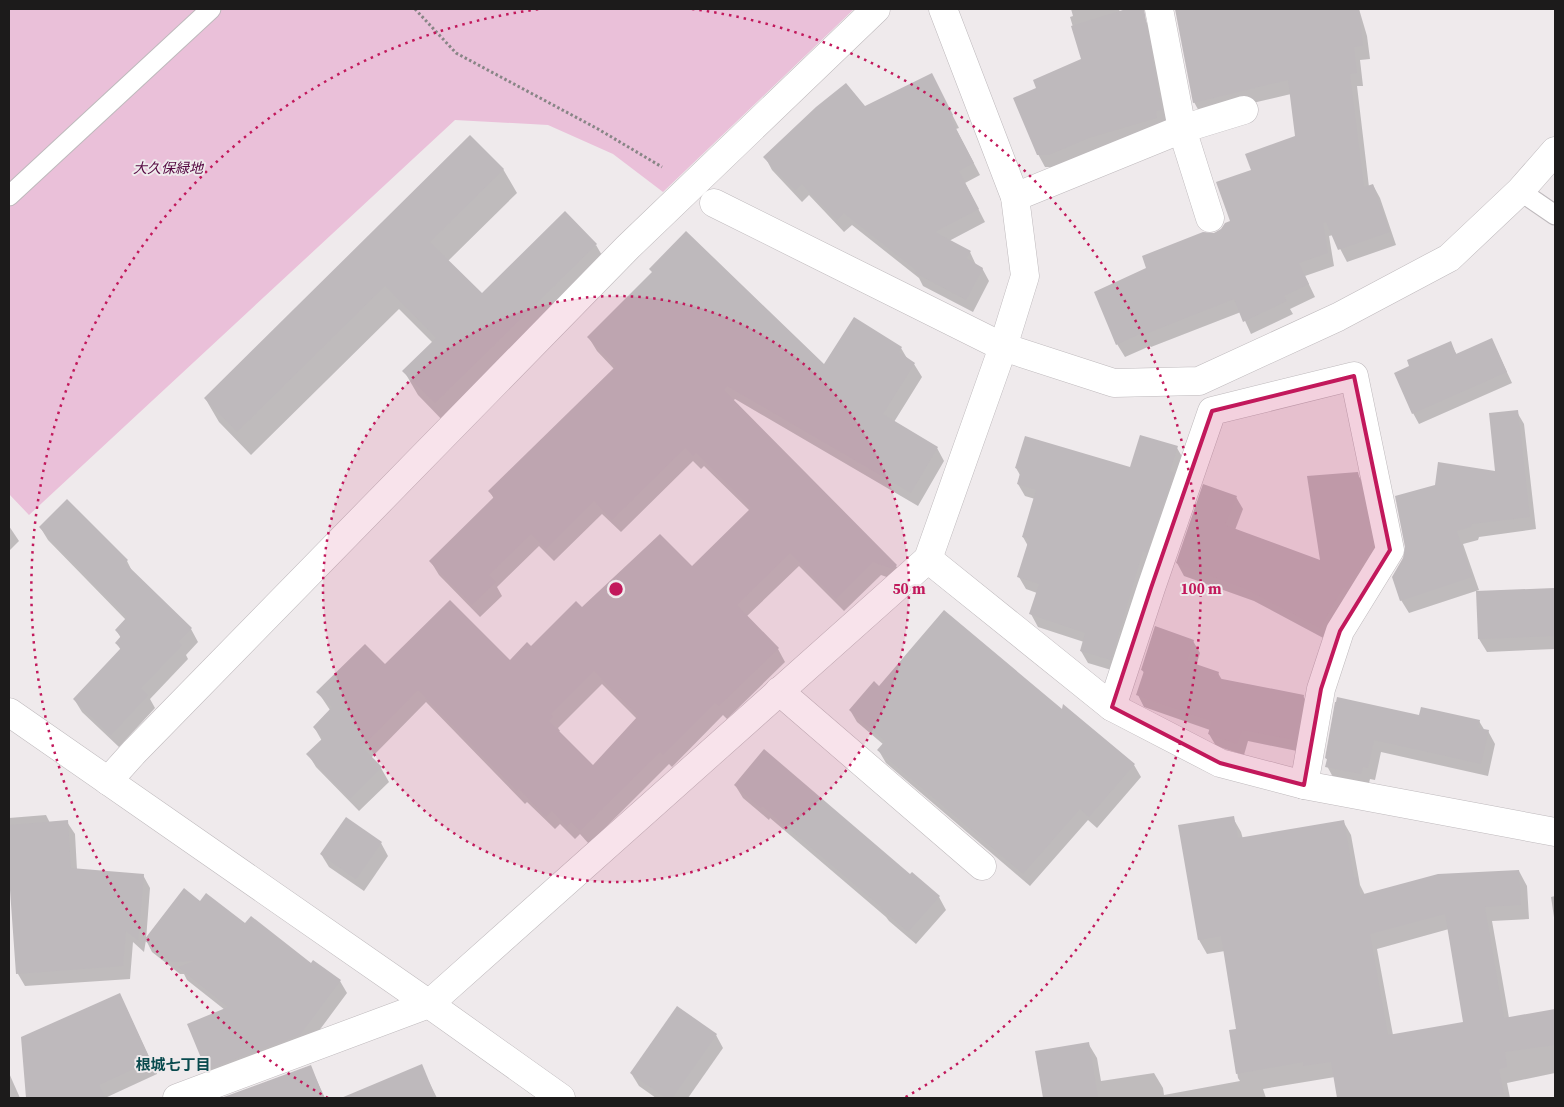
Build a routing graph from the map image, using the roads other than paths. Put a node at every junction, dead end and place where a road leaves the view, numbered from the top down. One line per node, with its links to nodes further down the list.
1 (211, 9): 9 (lane)
2 (876, 9): 19 (street)
3 (943, 9): 10 (street)
4 (1159, 9): 6 (street)
5 (1244, 110): 6 (street)
6 (1182, 129): 10 (street); 13 (street)
7 (1555, 151): 8 (street)
8 (1520, 191): 12 (lane); 14 (street)
9 (9, 196)
10 (1015, 197): 14 (street)
11 (714, 203): 14 (street)
12 (1555, 216)
13 (1210, 218)
14 (1003, 347): 15 (street)
15 (928, 558): 16 (street); 17 (street)
16 (779, 691): 22 (street); 23 (street)
17 (1112, 707): 20 (street); 20 (street)
18 (9, 712): 19 (street)
19 (108, 781): 23 (street)
20 (1304, 785): 21 (street)
21 (1555, 832)
22 (982, 866)
23 (429, 1004): 24 (street); 25 (street)
24 (177, 1098)
25 (561, 1098)

